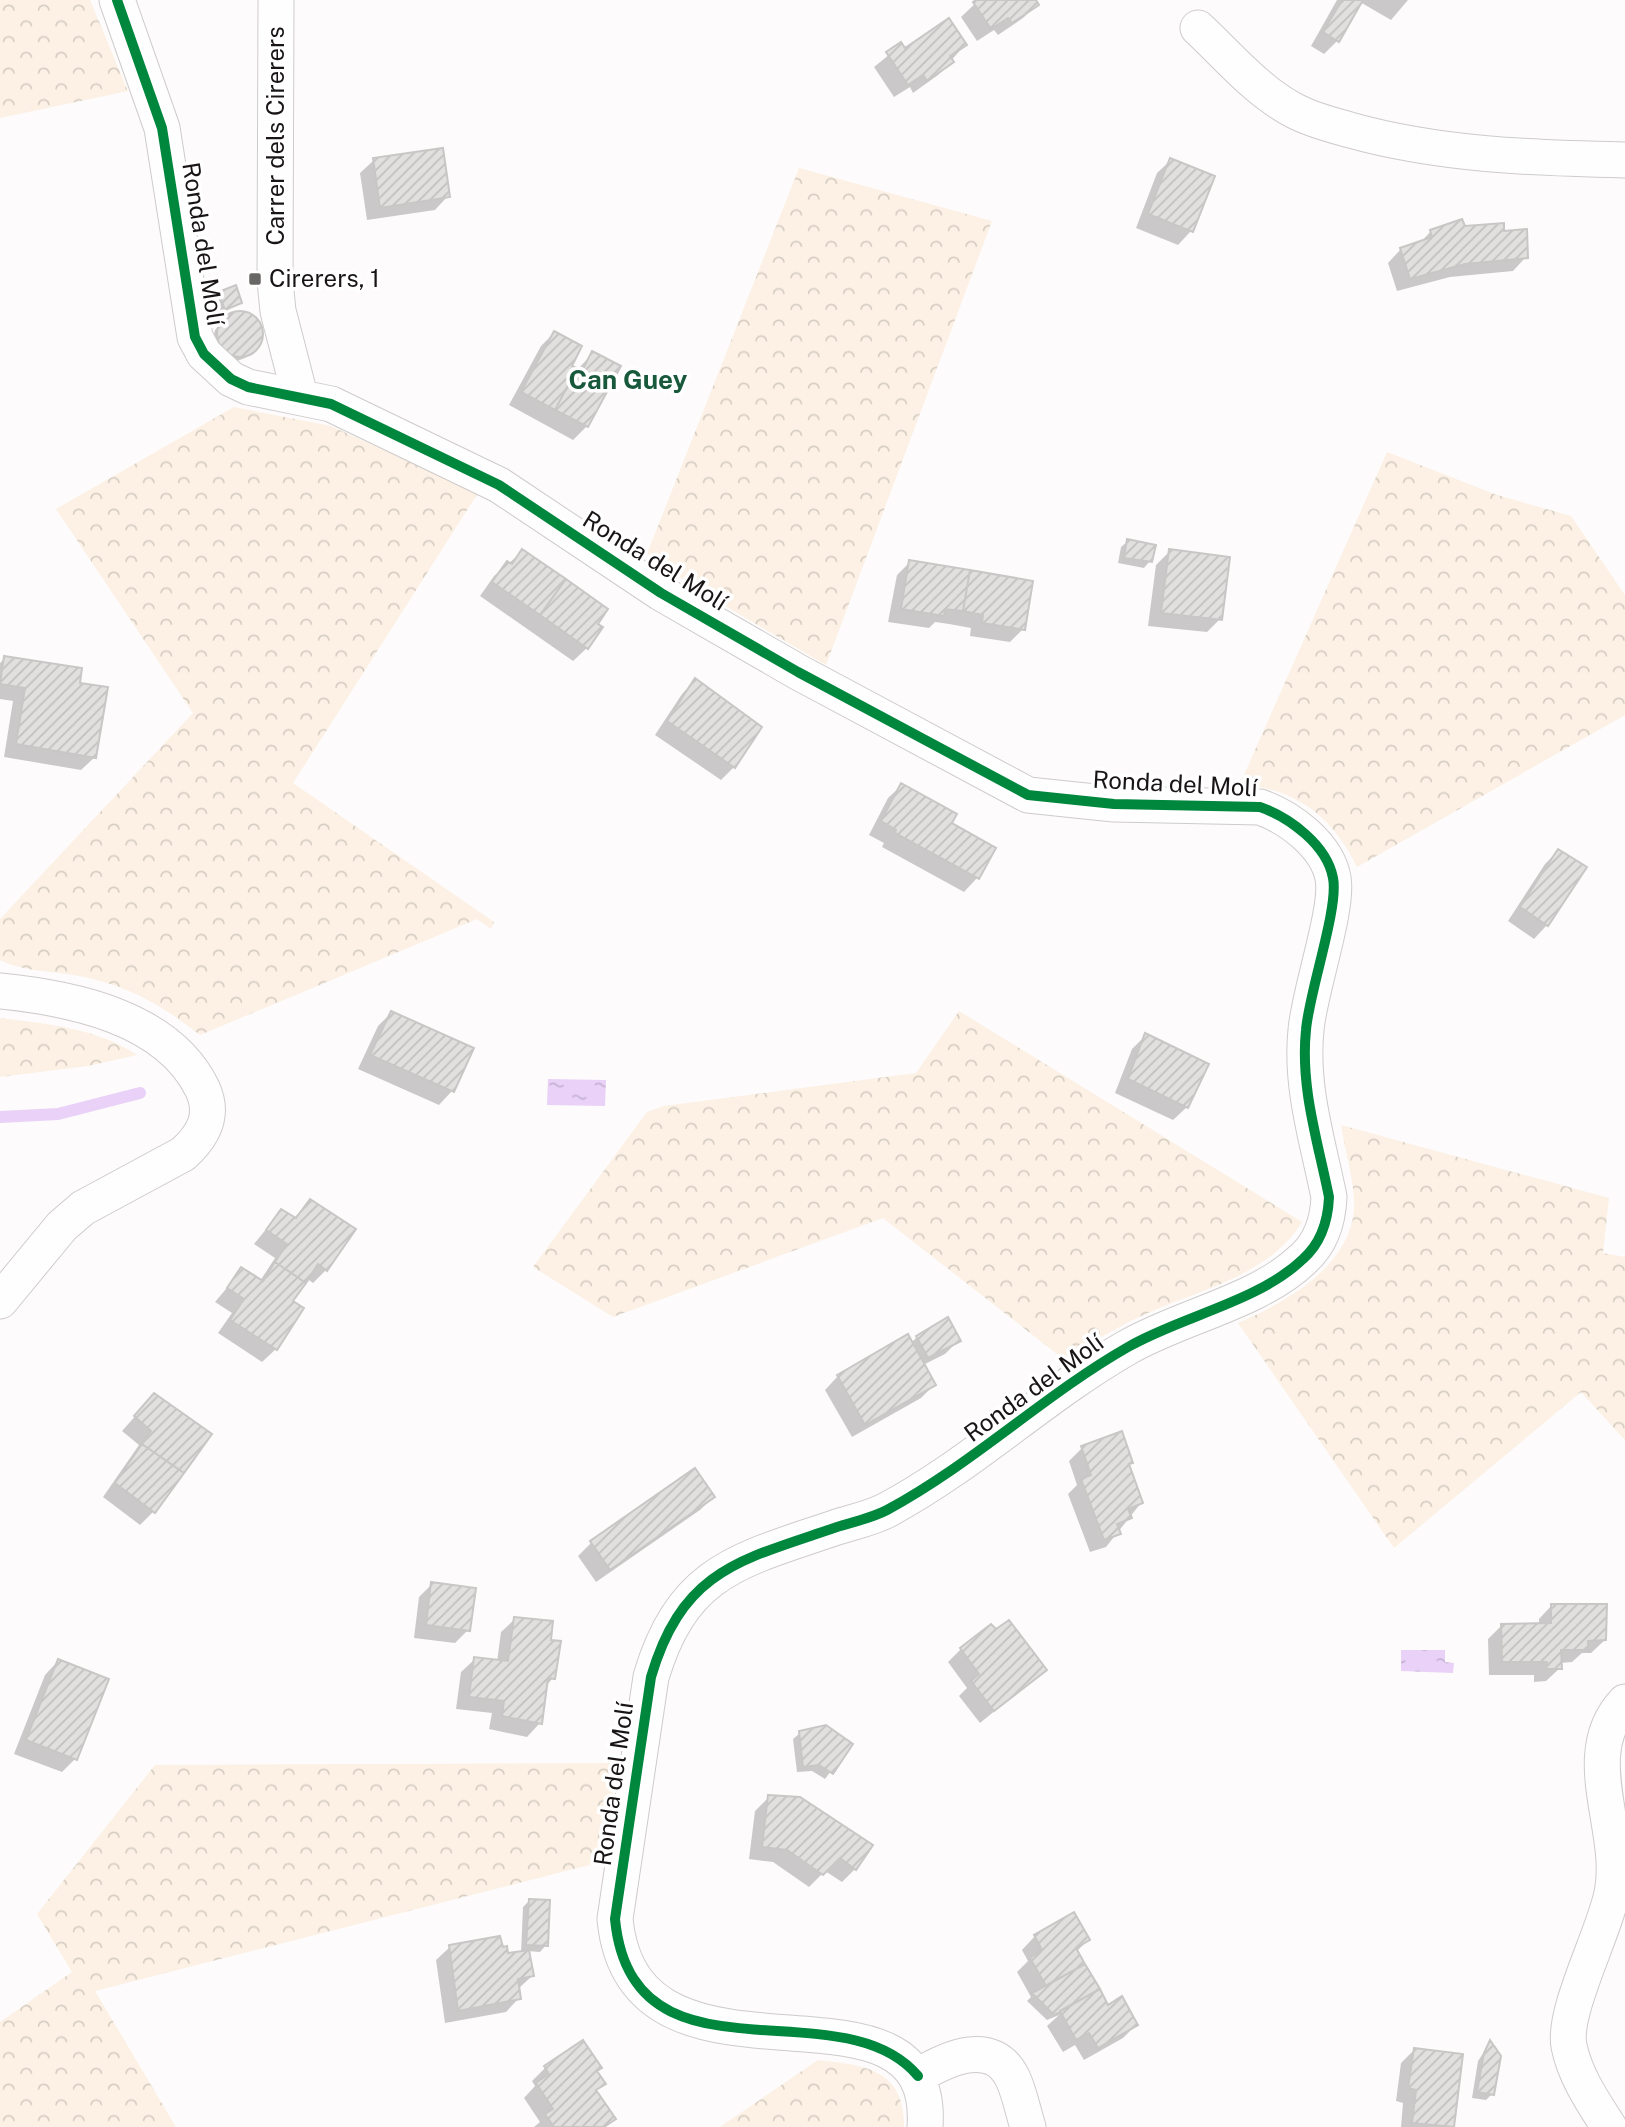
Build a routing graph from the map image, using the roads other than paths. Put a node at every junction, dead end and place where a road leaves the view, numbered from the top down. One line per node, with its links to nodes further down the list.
1 (117, 0): 5 (street, Ronda del Molí)
2 (276, 0): 5 (street, Carrer dels Cirerers)
3 (1198, 28): 4 (street)
4 (1625, 160)
5 (300, 396): 9 (street, Ronda del Molí)
6 (0, 991): 7 (street)
7 (0, 1301)
8 (1625, 1702): 12 (street)
9 (918, 2076): 10 (street); 11 (street)
10 (925, 2127)
11 (1028, 2127)
12 (1609, 2127)

